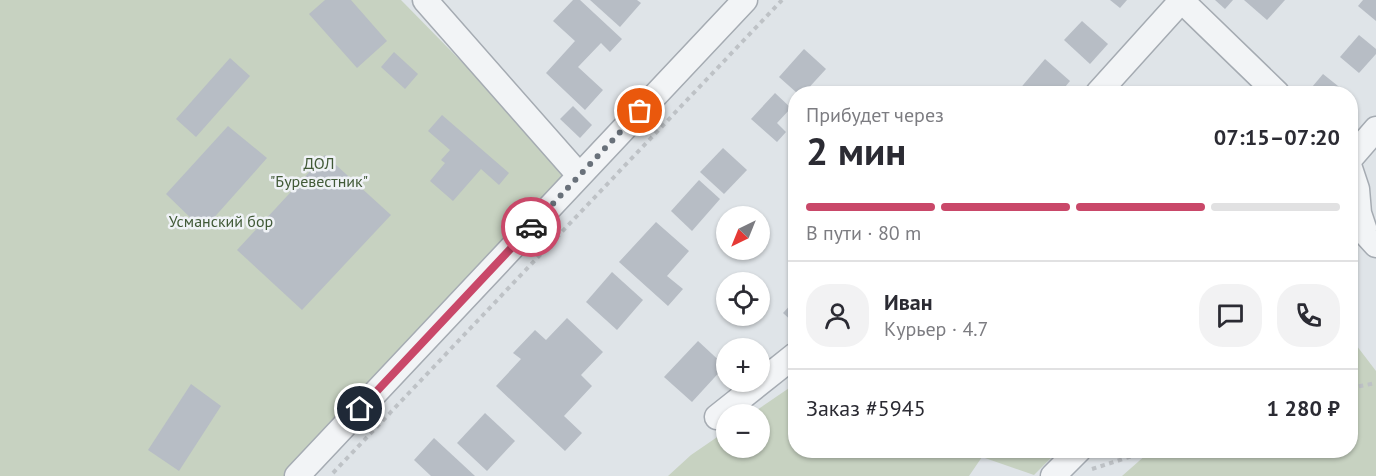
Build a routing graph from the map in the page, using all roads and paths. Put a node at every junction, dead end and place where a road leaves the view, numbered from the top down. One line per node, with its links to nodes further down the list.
1 (425, 0): 9 (street)
2 (745, 0): 9 (street)
3 (782, 0): 18 (path)
4 (1182, 1): 5 (street); 6 (street)
5 (1104, 86)
6 (1270, 86)
7 (1376, 129): 8 (street)
8 (1358, 150)
9 (579, 175): 17 (street)
10 (1358, 201): 11 (street)
11 (1376, 245)
12 (788, 361): 15 (street)
13 (1376, 383): 14 (path)
14 (1358, 386)
15 (733, 404)
16 (1084, 460): 19 (street)
17 (297, 476)
18 (330, 476)
19 (1053, 476)

